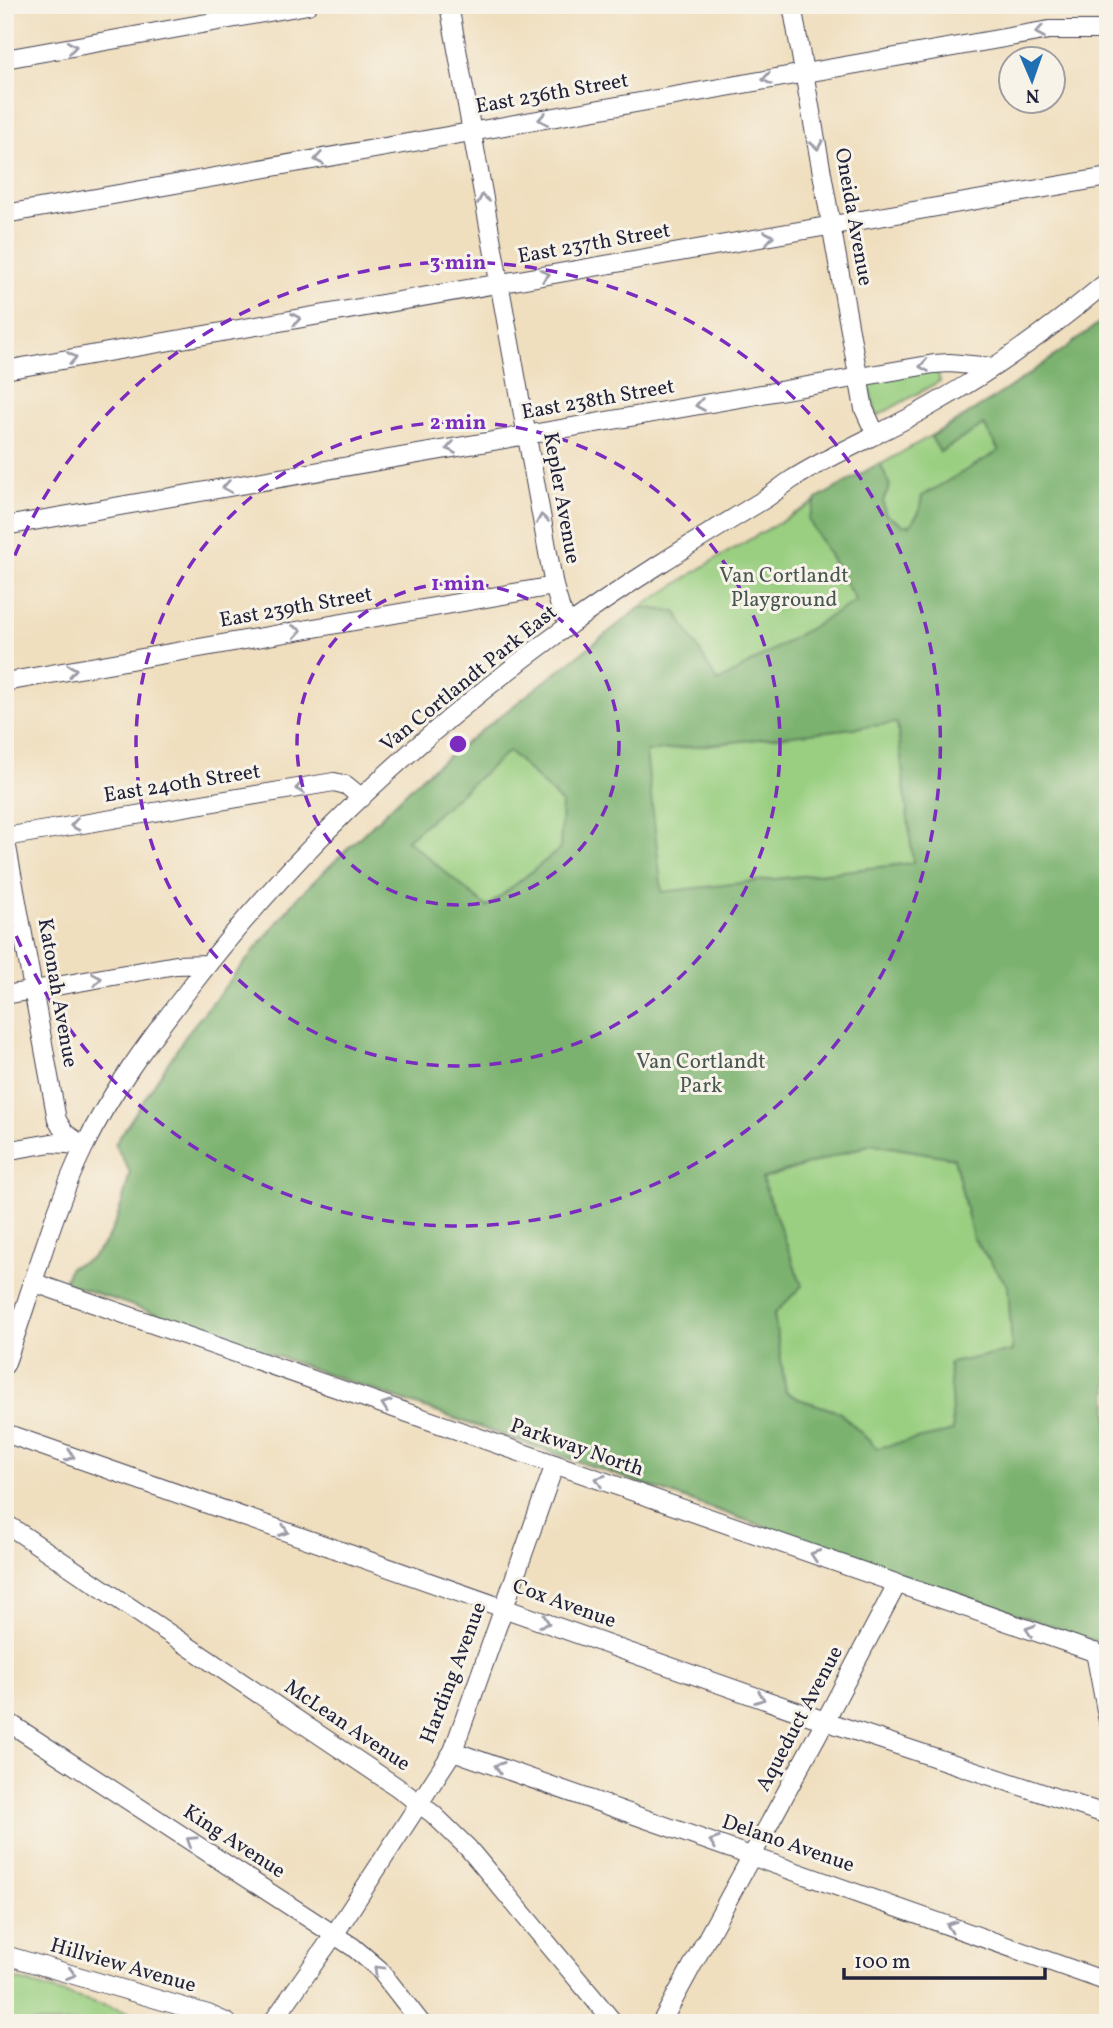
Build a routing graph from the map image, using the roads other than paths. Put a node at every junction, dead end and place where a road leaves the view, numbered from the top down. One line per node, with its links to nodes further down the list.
1 (308, 5): 5 (street, one-way to 1)
2 (449, 5): 7 (street, Kepler Avenue)
3 (792, 5): 6 (street, Oneida Avenue)
4 (1108, 30): 6 (street, East 236th Street, one-way to 6)
5 (5, 59)
6 (804, 73): 7 (street, East 236th Street, one-way to 7); 10 (street, Oneida Avenue, one-way to 10)
7 (471, 132): 9 (street, East 236th Street, one-way to 9); 12 (street, Kepler Avenue, one-way to 7)
8 (1108, 177): 10 (street, East 237th Street)
9 (5, 214)
10 (832, 227): 12 (street, East 237th Street, one-way to 10); 15 (street, Oneida Avenue)
11 (1108, 281): 13 (street, Van Cortlandt Park East)
12 (498, 283): 14 (street, East 237th Street, one-way to 12); 16 (street, Kepler Avenue)
13 (992, 368): 15 (street, East 238th Street, one-way to 15); 17 (street, Van Cortlandt Park East)
14 (5, 370)
15 (859, 378): 16 (street, East 238th Street, one-way to 16); 17 (street, Oneida Avenue)
16 (526, 435): 18 (street, East 238th Street, one-way to 18); 19 (street, Kepler Avenue, one-way to 16)
17 (876, 435): 20 (street, Van Cortlandt Park East)
18 (5, 526)
19 (554, 586): 20 (street); 21 (street, East 239th Street, one-way to 19)
20 (570, 625): 22 (street, Van Cortlandt Park East)
21 (5, 682)
22 (362, 798): 23 (street, East 240th Street, one-way to 23); 24 (street, Van Cortlandt Park East)
23 (5, 836): 25 (street, Katonah Avenue)
24 (208, 964): 25 (street, one-way to 24); 27 (street, Van Cortlandt Park East)
25 (34, 990): 26 (street); 27 (street, Katonah Avenue)
26 (5, 995)
27 (84, 1146): 28 (street); 29 (street, Van Cortlandt Park East)
28 (5, 1151)
29 (32, 1282): 30 (street, Van Cortlandt Park East); 33 (street, Parkway North, one-way to 29)
30 (11, 1331): 31 (street, Van Cortlandt Park East)
31 (5, 1365)
32 (5, 1433): 36 (street, Cox Avenue, one-way to 36)
33 (555, 1464): 35 (street, Parkway North, one-way to 33); 36 (street, Harding Avenue)
34 (5, 1523): 42 (street, McLean Avenue)
35 (897, 1584): 37 (street, Parkway North, one-way to 35); 39 (street, Aqueduct Avenue)
36 (504, 1607): 39 (street, Cox Avenue, one-way to 39); 41 (street, Harding Avenue)
37 (1101, 1655): 40 (street)
38 (5, 1720): 45 (street, King Avenue, one-way to 38)
39 (825, 1721): 43 (street, Cox Avenue); 44 (street, Aqueduct Avenue)
40 (1108, 1721)
41 (453, 1751): 42 (street, Harding Avenue); 44 (street, Delano Avenue, one-way to 41)
42 (418, 1803): 45 (street, Harding Avenue); 51 (street, McLean Avenue)
43 (1108, 1815)
44 (752, 1855): 47 (street, Delano Avenue, one-way to 44); 52 (street, Aqueduct Avenue)
45 (334, 1935): 49 (street, Harding Avenue); 50 (street, King Avenue, one-way to 45)
46 (5, 1955): 48 (street, Hillview Avenue, one-way to 48)
47 (1108, 1982)
48 (228, 2023)
49 (272, 2023)
50 (421, 2023)
51 (614, 2023)
52 (662, 2023)

